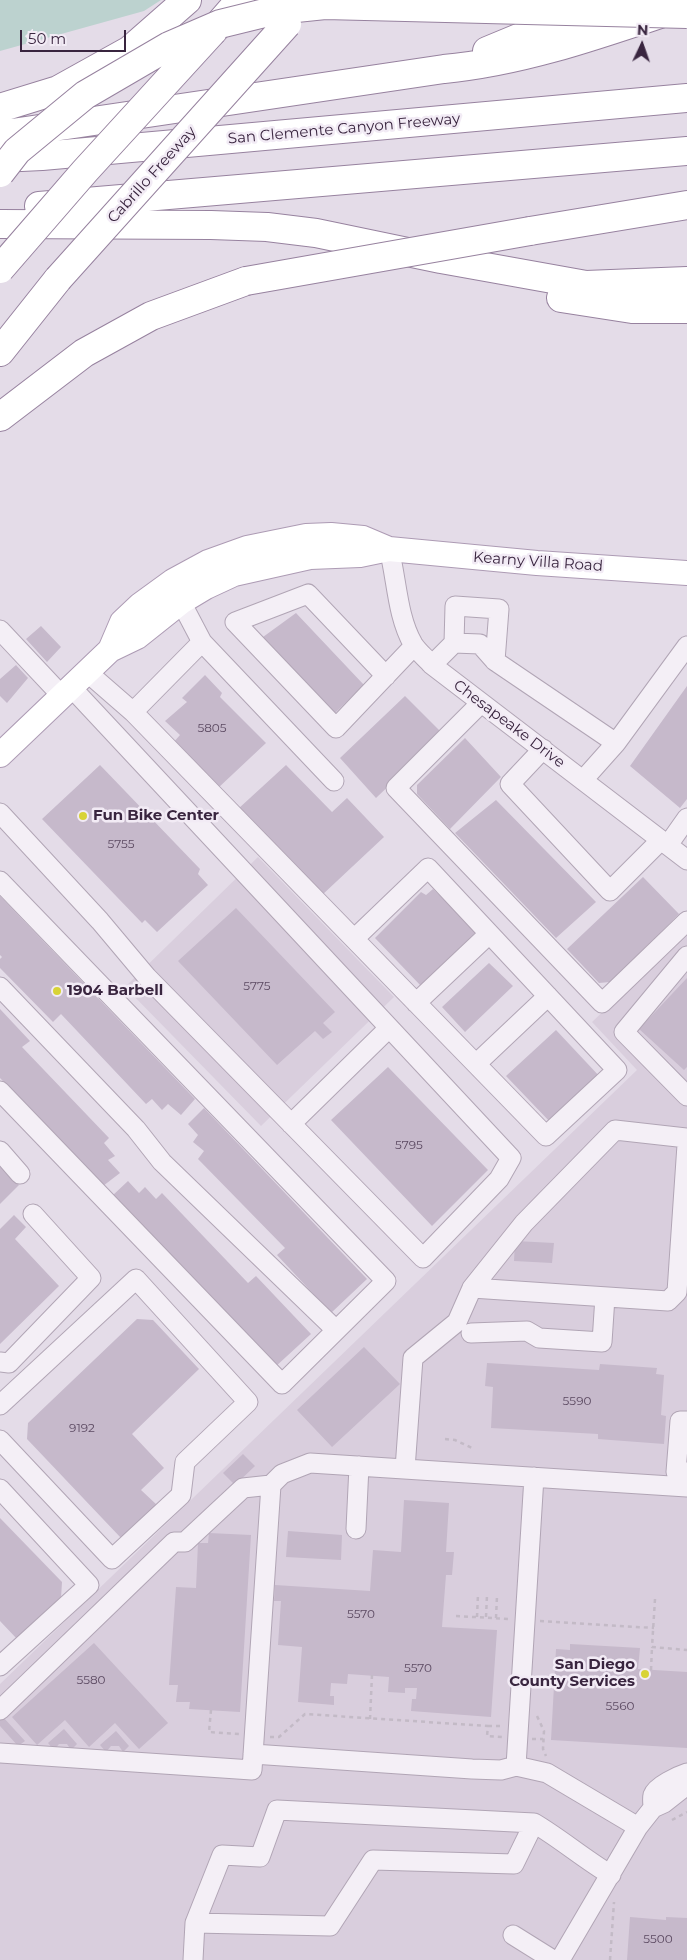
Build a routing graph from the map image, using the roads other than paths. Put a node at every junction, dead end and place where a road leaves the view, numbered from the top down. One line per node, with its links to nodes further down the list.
1 (187, 0): 11 (highway)
2 (240, 0): 20 (highway, bridge)
3 (307, 0): 8 (highway, Cabrillo Freeway)
4 (324, 0): 8 (highway)
5 (610, 0): 9 (highway)
6 (687, 5): 9 (highway)
7 (687, 14): 15 (highway, bridge)
8 (289, 22): 23 (highway, Cabrillo Freeway, bridge)
9 (444, 69): 12 (highway)
10 (687, 98): 14 (highway, San Clemente Canyon Freeway)
11 (0, 108)
12 (0, 135)
13 (687, 151): 17 (highway)
14 (0, 158)
15 (0, 173)
16 (687, 205): 24 (highway, bridge)
17 (0, 210)
18 (0, 224): 19 (highway)
19 (441, 259): 21 (highway); 22 (highway)
20 (0, 269)
21 (687, 281)
22 (687, 309)
23 (0, 352)
24 (0, 417)
25 (389, 549): 26 (main road, Kearny Villa Road); 27 (main road, Kearny Villa Road); 31 (street, Chesapeake Drive); 33 (main road, Kearny Villa Road)
26 (687, 572)
27 (181, 602): 29 (street); 33 (main road, Kearny Villa Road)
28 (0, 630): 37 (street)
29 (202, 642): 39 (street); 43 (street)
30 (454, 642): 34 (street); 34 (street); 35 (street)
31 (414, 646): 35 (street, Chesapeake Drive); 36 (street)
32 (687, 646): 40 (street)
33 (110, 650): 37 (main road, Kearny Villa Road)
34 (496, 661): 40 (street)
35 (432, 665): 38 (street, Chesapeake Drive)
36 (386, 676): 36 (street)
37 (73, 685): 39 (street); 42 (main road, Kearny Villa Road); 57 (street)
38 (481, 703): 41 (street, Chesapeake Drive); 50 (street)
39 (133, 712): 52 (street)
40 (616, 743): 44 (street)
41 (543, 750): 44 (street, Chesapeake Drive); 47 (street)
42 (0, 755)
43 (334, 780)
44 (583, 780): 47 (street, Chesapeake Drive)
45 (0, 813): 61 (street)
46 (687, 818): 47 (street)
47 (664, 842): 48 (street, Chesapeake Drive)
48 (687, 860)
49 (0, 881): 69 (street)
50 (687, 921)
51 (489, 934): 52 (street); 55 (street); 56 (street)
52 (354, 939): 56 (street)
53 (687, 956): 60 (street)
54 (0, 987): 69 (street)
55 (548, 996): 58 (street); 58 (street)
56 (416, 1003): 58 (street)
57 (389, 1028): 61 (street); 61 (street)
58 (476, 1064)
59 (0, 1091): 69 (street)
60 (687, 1096)
61 (291, 1124)
62 (687, 1138): 67 (street)
63 (687, 1145): 68 (street)
64 (0, 1151): 65 (street)
65 (20, 1174)
66 (33, 1214): 71 (street)
67 (472, 1288): 68 (street); 76 (street)
68 (605, 1296): 70 (street)
69 (336, 1330)
70 (471, 1333)
71 (0, 1362)
72 (0, 1405): 74 (street)
73 (687, 1421): 77 (street)
74 (0, 1440)
75 (359, 1466): 76 (street); 79 (street); 82 (street)
76 (405, 1469): 78 (street)
77 (687, 1472)
78 (534, 1477): 80 (street); 87 (street)
79 (271, 1486): 84 (street); 85 (street)
80 (687, 1487)
81 (0, 1489): 83 (street)
82 (356, 1529)
83 (0, 1666)
84 (0, 1710)
85 (253, 1745): 86 (street); 87 (street)
86 (0, 1753)
87 (516, 1766): 92 (street)
88 (687, 1773): 90 (street)
89 (687, 1785): 90 (street)
90 (653, 1808): 92 (street)
91 (534, 1823): 93 (street); 94 (street); 94 (street)
92 (638, 1827): 93 (street)
93 (611, 1875): 98 (street)
94 (195, 1923): 96 (street)
95 (513, 1935): 97 (street)
96 (193, 1960)
97 (553, 1960)
98 (560, 1960)

